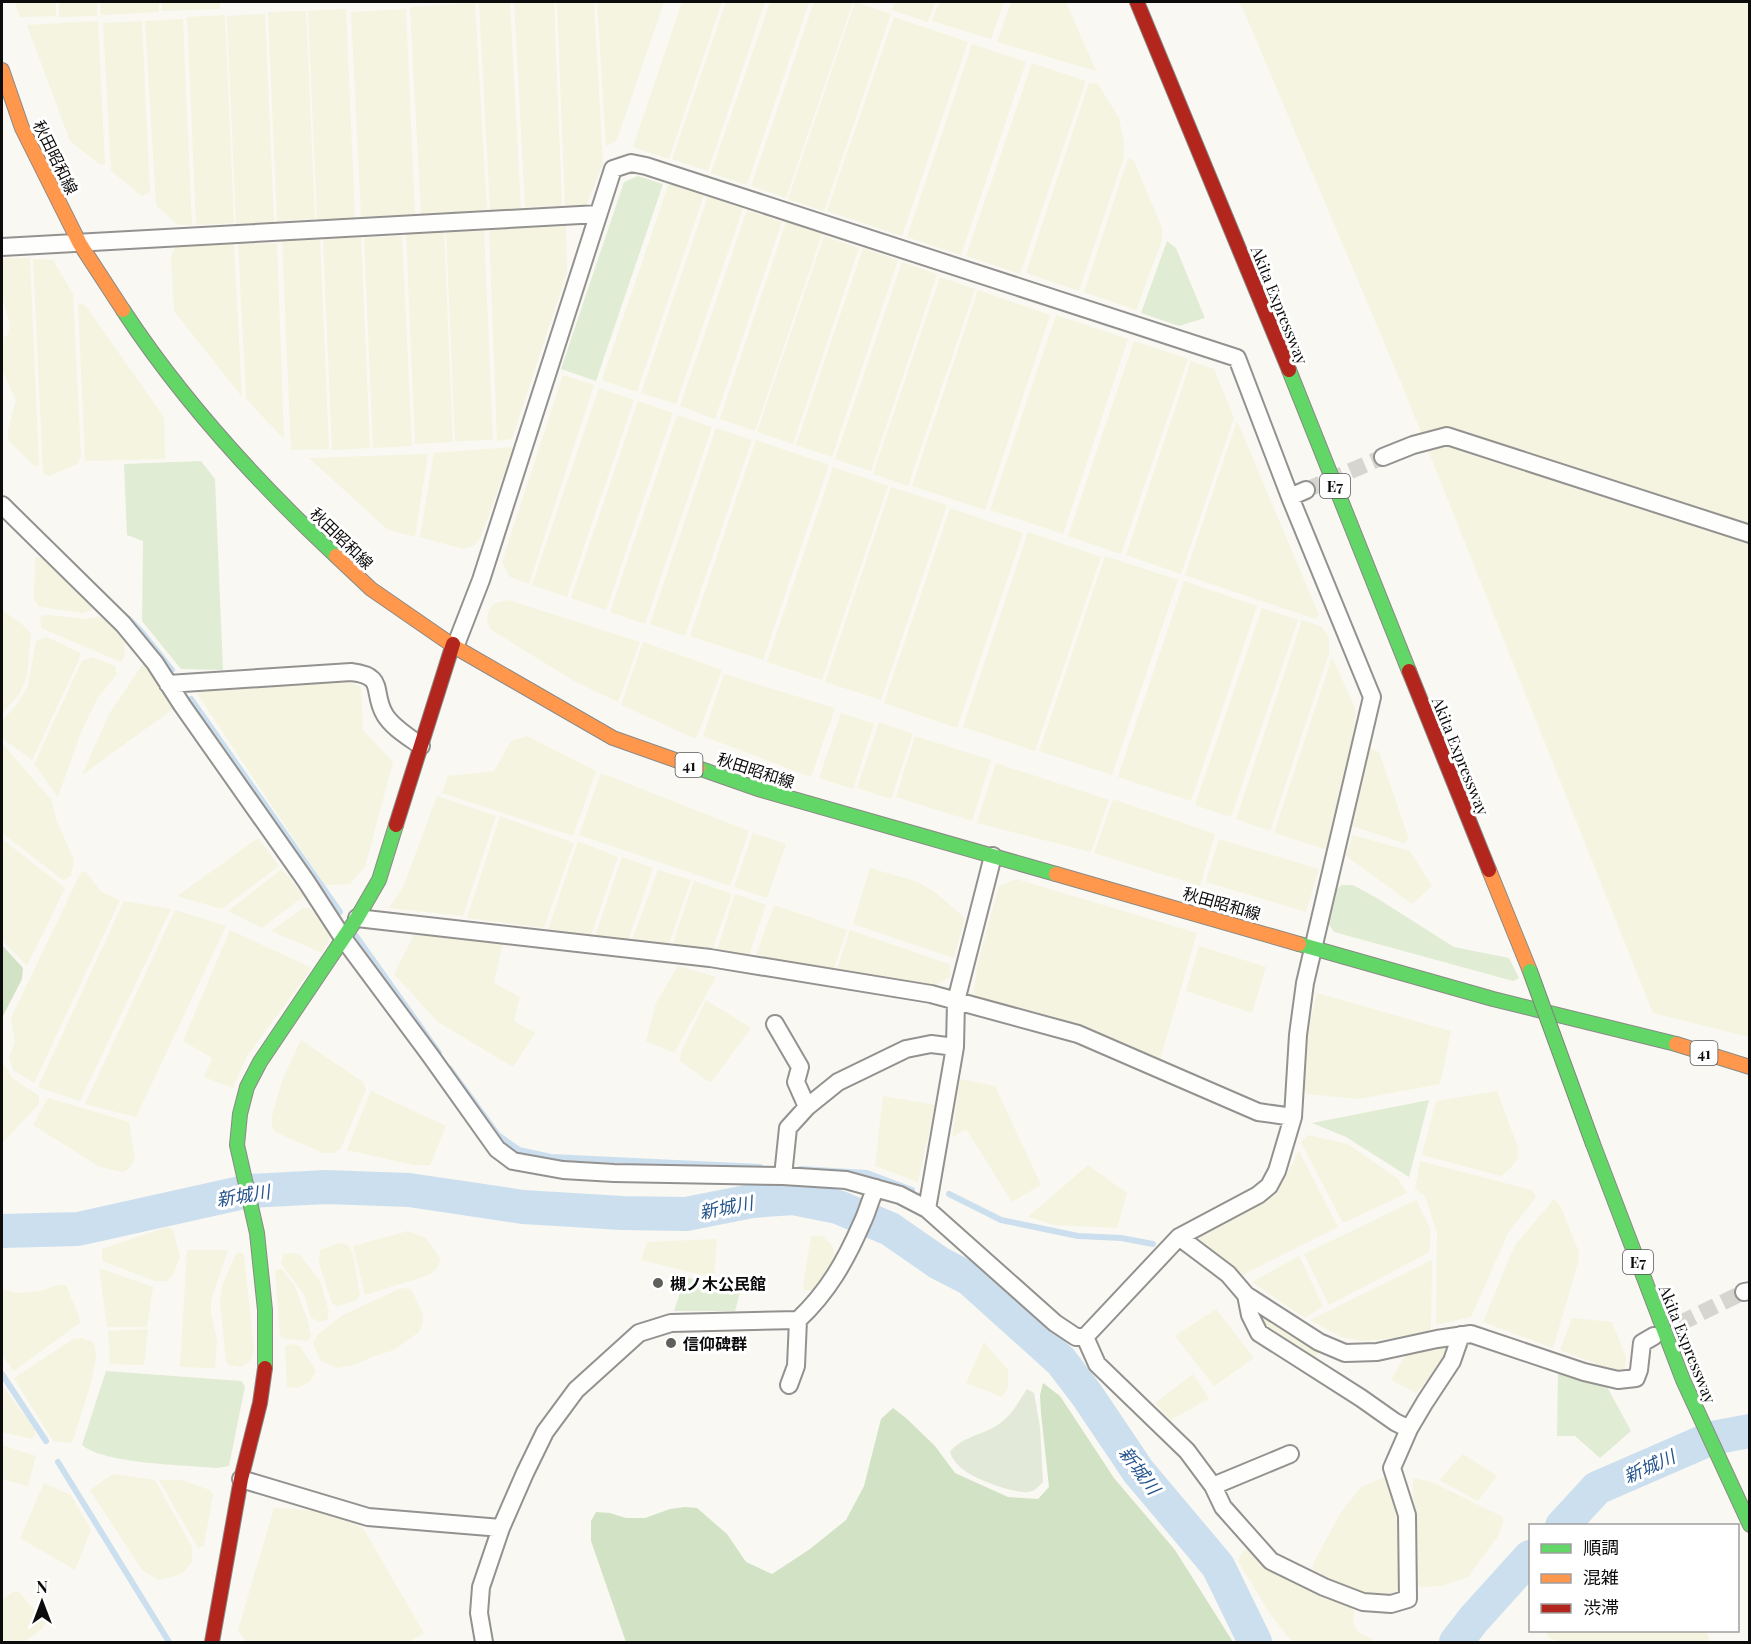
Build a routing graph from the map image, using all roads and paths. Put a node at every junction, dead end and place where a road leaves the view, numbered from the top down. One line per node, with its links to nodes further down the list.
1 (1137, 2): 38 (main road, Akita Expressway / E7, bridge)
2 (2, 70): 4 (main road, 秋田昭和線 / 41)
3 (598, 214): 4 (street); 8 (street); 11 (street)
4 (80, 244): 5 (street); 11 (main road, 秋田昭和線 / 41)
5 (2, 247)
6 (1383, 457): 10 (street)
7 (1306, 490): 8 (street)
8 (1290, 497): 17 (street)
9 (2, 505): 12 (street)
10 (1749, 534)
11 (454, 645): 13 (main road); 14 (main road, 秋田昭和線 / 41)
12 (168, 684): 13 (street); 16 (street)
13 (421, 746): 15 (main road)
14 (993, 856): 17 (main road, 秋田昭和線 / 41); 18 (street)
15 (357, 918): 16 (main road); 18 (street)
16 (343, 938): 24 (street); 36 (main road)
17 (1313, 946): 21 (main road, 秋田昭和線 / 41); 23 (street)
18 (956, 1001): 20 (street); 23 (street)
19 (775, 1024): 22 (street)
20 (955, 1047): 22 (street); 26 (street)
21 (1749, 1067)
22 (807, 1107): 24 (street)
23 (1293, 1118): 27 (street)
24 (783, 1176): 25 (street)
25 (873, 1194): 26 (street); 29 (street)
26 (927, 1209): 32 (street)
27 (1179, 1237): 28 (street); 32 (street)
28 (1246, 1295): 30 (street); 34 (street)
29 (798, 1320): 33 (street); 39 (street)
30 (1461, 1335): 31 (street); 34 (street)
31 (1654, 1336)
32 (1085, 1337): 37 (street)
33 (789, 1385)
34 (1410, 1429): 37 (street)
35 (1290, 1454): 37 (street)
36 (241, 1479): 39 (street); 40 (main road)
37 (1213, 1486)
38 (1749, 1525)
39 (501, 1528): 41 (street)
40 (212, 1642)
41 (484, 1642)

